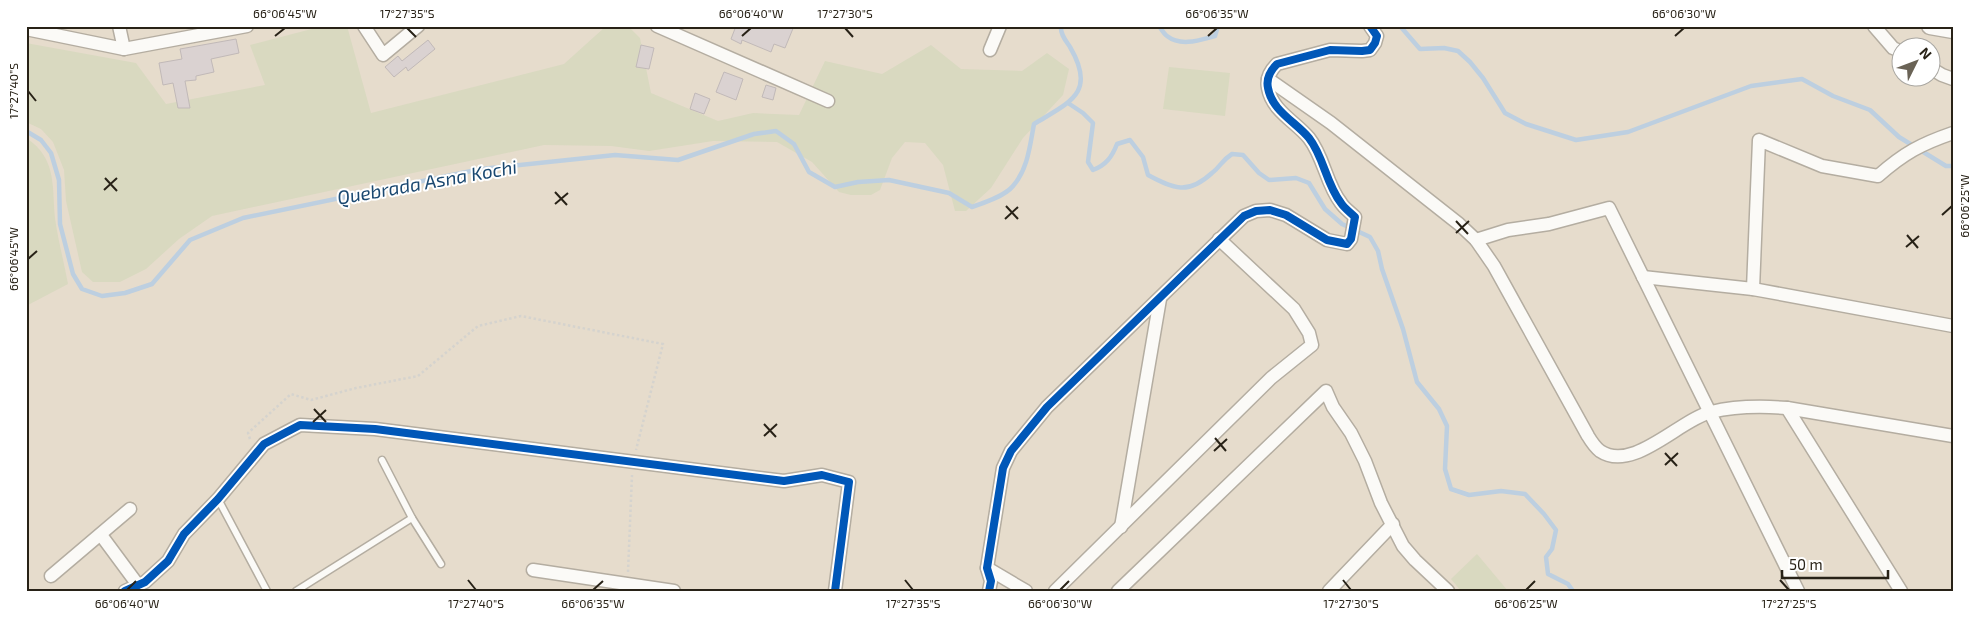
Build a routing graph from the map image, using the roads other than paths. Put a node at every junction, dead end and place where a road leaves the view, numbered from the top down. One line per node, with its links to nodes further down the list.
1 (119, 26): 13 (street)
2 (247, 26): 13 (street)
3 (364, 26): 4 (street)
4 (418, 26)
5 (657, 26): 16 (street)
6 (1000, 26): 14 (street)
7 (1370, 26): 15 (street)
8 (1874, 26): 12 (street)
9 (1930, 26): 11 (street)
10 (26, 28): 13 (street)
11 (1953, 30)
12 (1892, 47)
13 (124, 49)
14 (990, 50)
15 (1268, 79): 18 (street); 19 (street)
16 (828, 101)
17 (1953, 133): 21 (street)
18 (1219, 239): 22 (street); 32 (street)
19 (1476, 240): 20 (street); 25 (street)
20 (1643, 277): 21 (street); 25 (street)
21 (1753, 288): 23 (street)
22 (1160, 299): 32 (street); 35 (street)
23 (1953, 326)
24 (1787, 408): 25 (street); 26 (street); 50 (street)
25 (1709, 412): 49 (street)
26 (1953, 436)
27 (382, 460): 30 (lane)
28 (218, 499): 38 (street); 39 (lane); 42 (street)
29 (130, 508): 33 (street)
30 (412, 518): 34 (lane); 40 (lane)
31 (1393, 524): 46 (street); 47 (street); 48 (street)
32 (1121, 528): 45 (street)
33 (101, 535): 37 (street); 38 (street)
34 (441, 564)
35 (987, 568): 43 (street); 44 (street)
36 (533, 570): 41 (street)
37 (51, 576)
38 (130, 589)
39 (267, 591)
40 (296, 591)
41 (674, 591)
42 (835, 591)
43 (989, 591)
44 (1026, 591)
45 (1055, 591)
46 (1118, 591)
47 (1329, 591)
48 (1448, 591)
49 (1798, 591)
50 (1901, 591)

